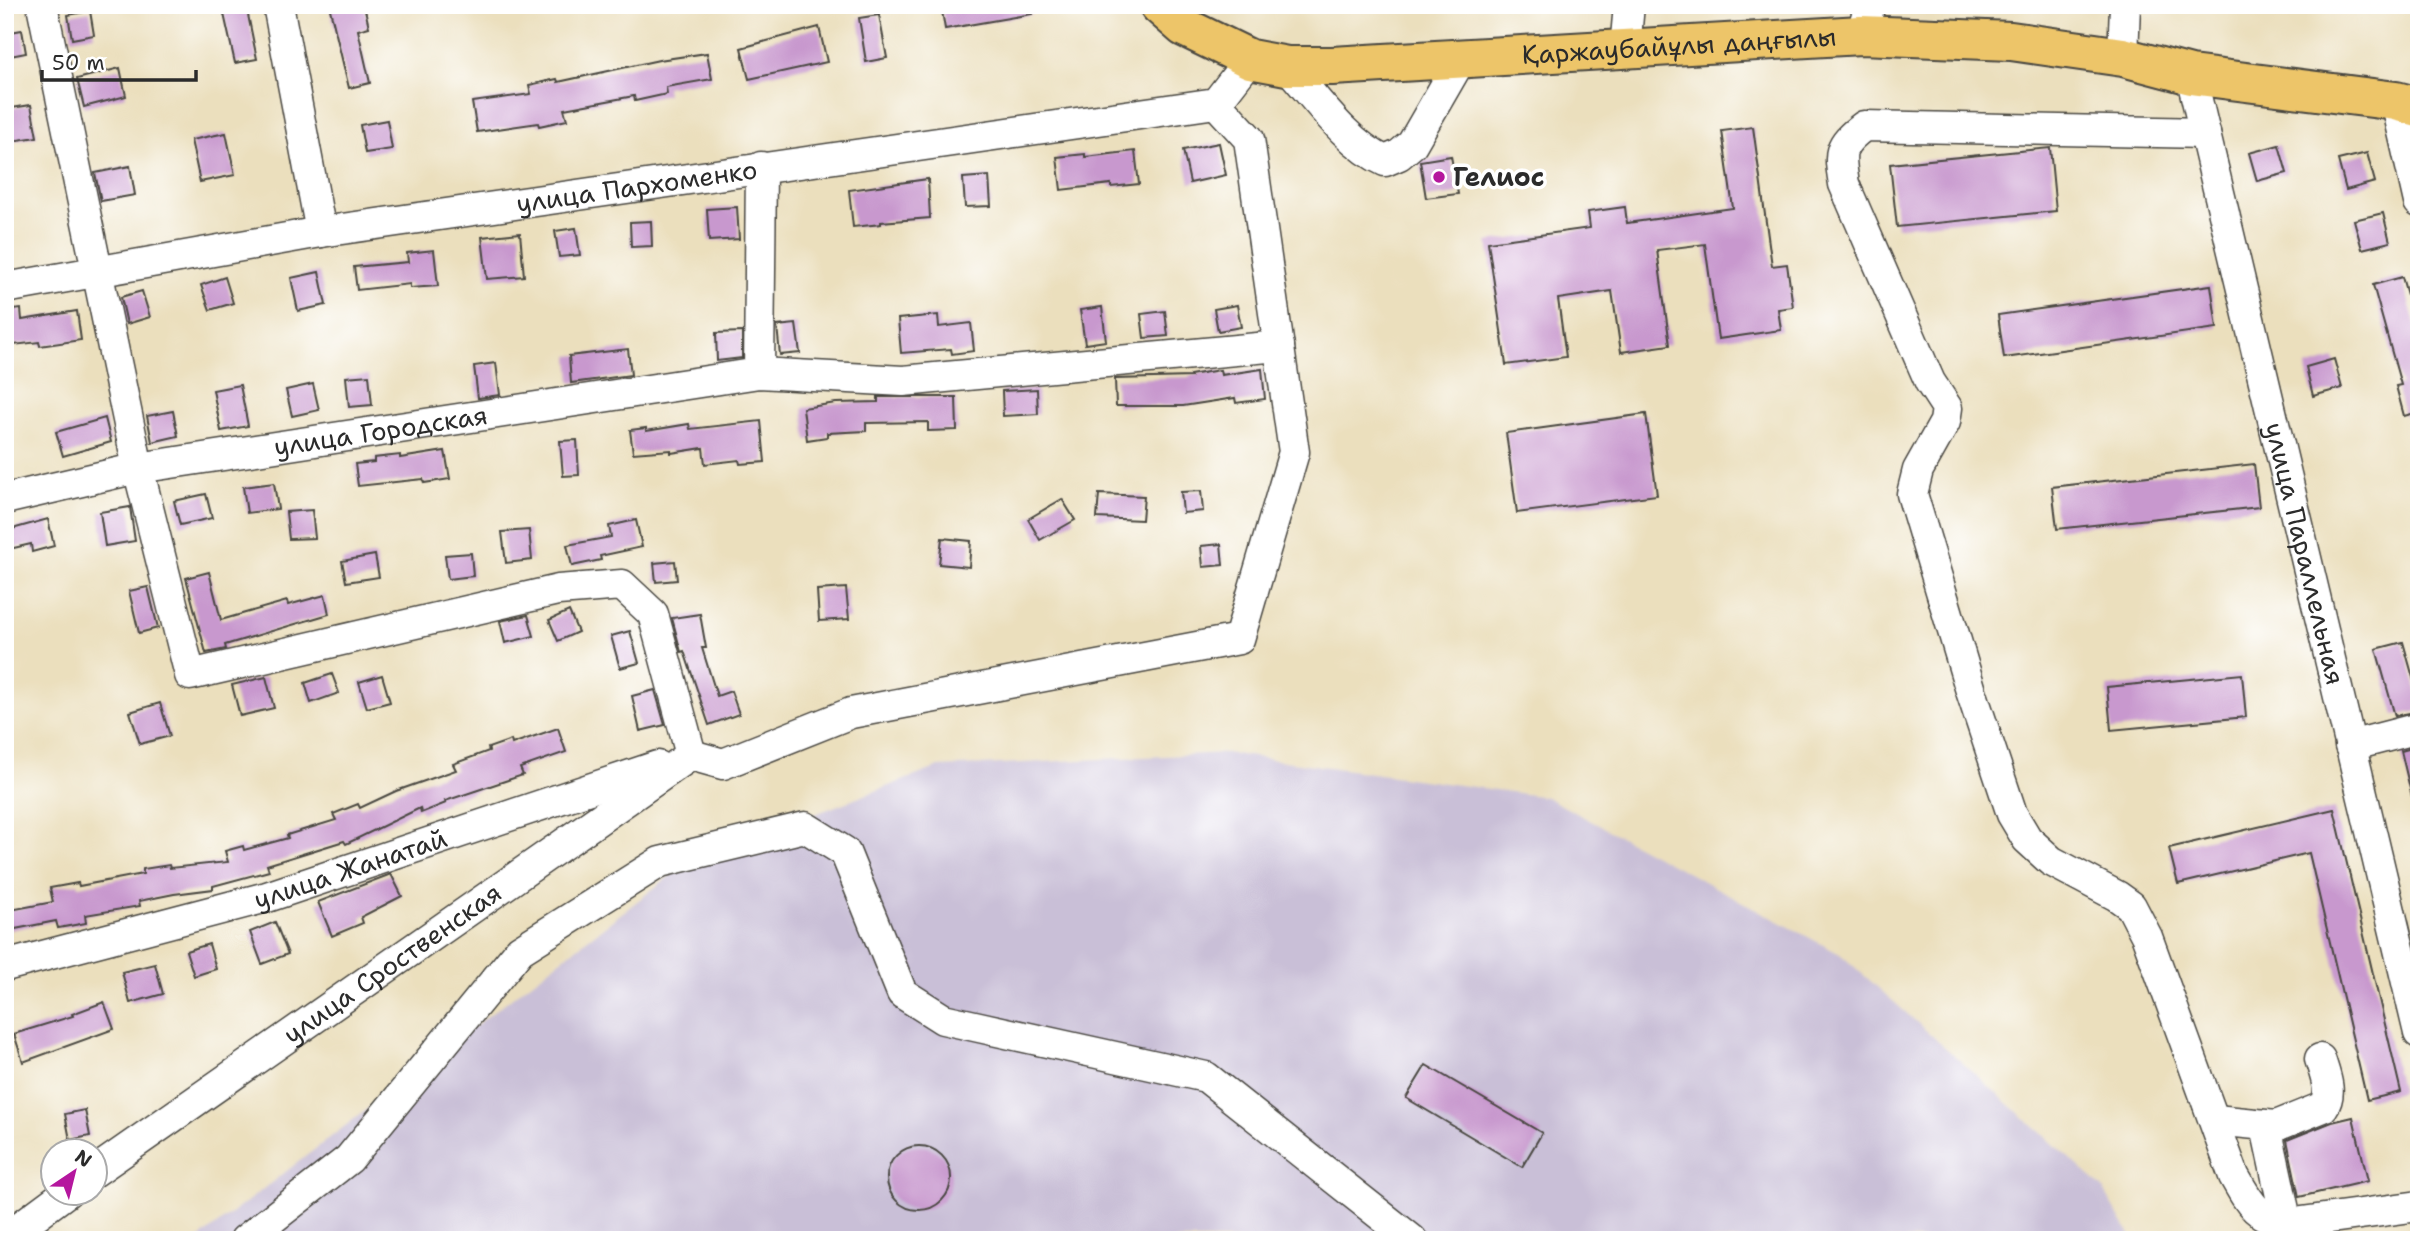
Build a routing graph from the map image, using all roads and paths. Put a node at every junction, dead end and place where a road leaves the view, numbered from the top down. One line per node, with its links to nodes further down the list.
1 (41, 5): 18 (street)
2 (278, 5): 17 (street)
3 (1159, 5): 10 (highway, Қаржаубайұлы даңғылы)
4 (1629, 5): 7 (street)
5 (2125, 5): 8 (street)
6 (1865, 20): 7 (highway, Қаржаубайұлы даңғылы); 8 (highway, Қаржаубайұлы даңғылы)
7 (1625, 49): 9 (highway, Қаржаубайұлы даңғылы)
8 (2123, 57): 11 (highway, Қаржаубайұлы даңғылы)
9 (1461, 59): 10 (highway, Қаржаубайұлы даңғылы); 10 (street)
10 (1268, 62): 12 (street)
11 (2190, 75): 13 (highway, Қаржаубайұлы даңғылы); 14 (street, улица Параллельная)
12 (1216, 103): 15 (street, улица Пархоменко); 20 (street)
13 (2407, 104): 16 (street)
14 (2205, 133): 25 (street, улица Параллельная); 30 (street)
15 (761, 167): 17 (street, улица Пархоменко); 21 (street)
16 (2419, 202)
17 (321, 232): 18 (street, улица Пархоменко)
18 (98, 272): 19 (street, улица Пархоменко); 22 (street)
19 (5, 288)
20 (1279, 346): 21 (street, улица Городская); 26 (street)
21 (759, 373): 22 (street, улица Городская)
22 (138, 468): 23 (street, улица Городская); 26 (street)
23 (5, 499)
24 (2419, 728): 25 (street)
25 (2350, 746): 28 (street, улица Параллельная)
26 (691, 755): 27 (street, улица Жанатай); 32 (street, улица Сроственская)
27 (5, 966)
28 (2419, 1032)
29 (2320, 1059): 31 (street)
30 (2214, 1120): 31 (street); 35 (street)
31 (2276, 1126): 35 (street)
32 (108, 1162)
33 (48, 1206): 36 (street)
34 (2419, 1206): 35 (street)
35 (2287, 1224)
36 (5, 1238)
37 (245, 1240): 38 (street)
38 (1412, 1240)

